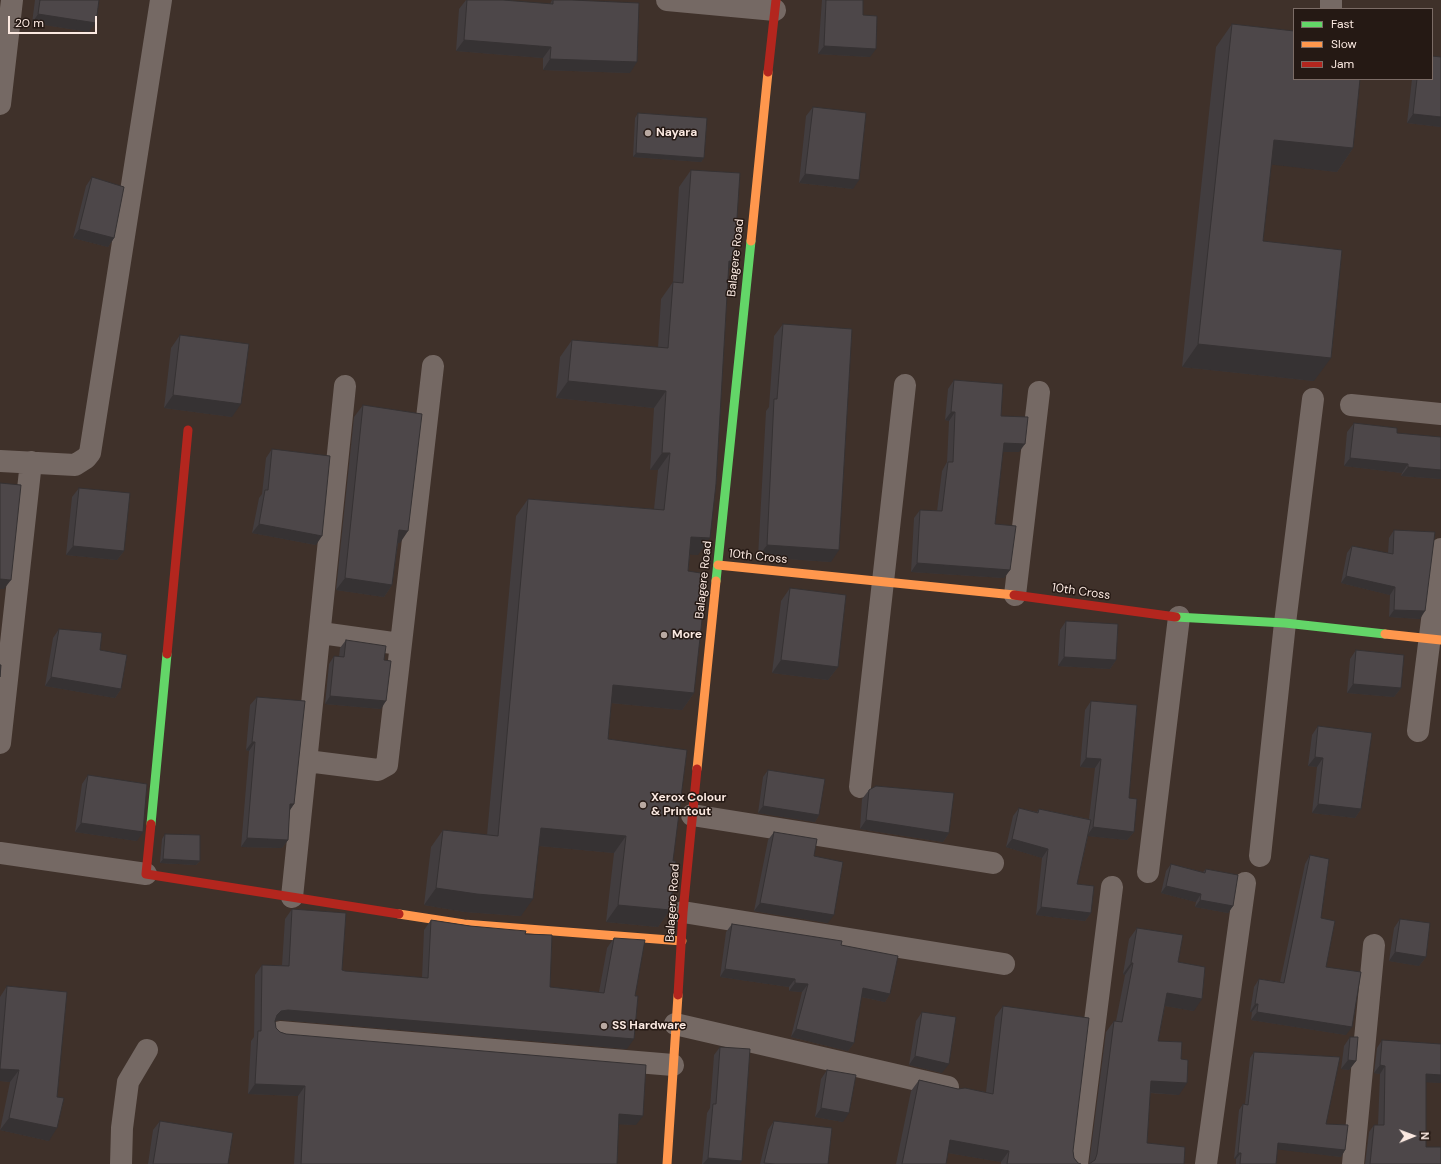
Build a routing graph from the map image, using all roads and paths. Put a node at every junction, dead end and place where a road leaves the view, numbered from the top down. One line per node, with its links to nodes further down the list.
1 (161, 0): 15 (street)
2 (667, 0): 3 (street)
3 (776, 5): 17 (street, Balagere Road)
4 (7, 9): 5 (street)
5 (0, 104)
6 (433, 366): 24 (street)
7 (905, 385): 18 (street)
8 (345, 386): 22 (street)
9 (1039, 392): 19 (street)
10 (1313, 399): 21 (street)
11 (1351, 405): 12 (street)
12 (1441, 414)
13 (188, 430): 34 (street)
14 (0, 461): 15 (street)
15 (31, 462): 26 (street)
16 (1441, 549): 23 (street)
17 (718, 565): 18 (street, 10th Cross); 29 (street, Balagere Road)
18 (882, 582): 19 (street, 10th Cross); 28 (street)
19 (1015, 595): 20 (street, 10th Cross)
20 (1179, 617): 21 (street, 10th Cross); 33 (street)
21 (1285, 623): 23 (street, 10th Cross); 31 (street)
22 (321, 633): 24 (street); 27 (street)
23 (1435, 640): 25 (street)
24 (400, 644): 27 (street)
25 (1418, 731)
26 (0, 743)
27 (306, 762): 37 (street)
28 (860, 787)
29 (692, 815): 32 (street); 38 (street, Balagere Road)
30 (0, 853): 34 (street)
31 (1260, 856)
32 (993, 863)
33 (1148, 872)
34 (146, 874): 37 (street)
35 (1245, 883): 50 (street)
36 (1112, 887): 49 (street)
37 (292, 897): 39 (street)
38 (683, 912): 39 (street, Balagere Road); 41 (street)
39 (682, 941): 42 (street, Balagere Road)
40 (1374, 945): 51 (street)
41 (1004, 964)
42 (675, 1024): 45 (street, Balagere Road); 46 (street)
43 (280, 1032): 45 (street)
44 (147, 1050): 47 (street)
45 (672, 1065): 48 (street, Balagere Road)
46 (953, 1088)
47 (121, 1164)
48 (667, 1164)
49 (1077, 1164)
50 (1206, 1164)
51 (1353, 1164)

